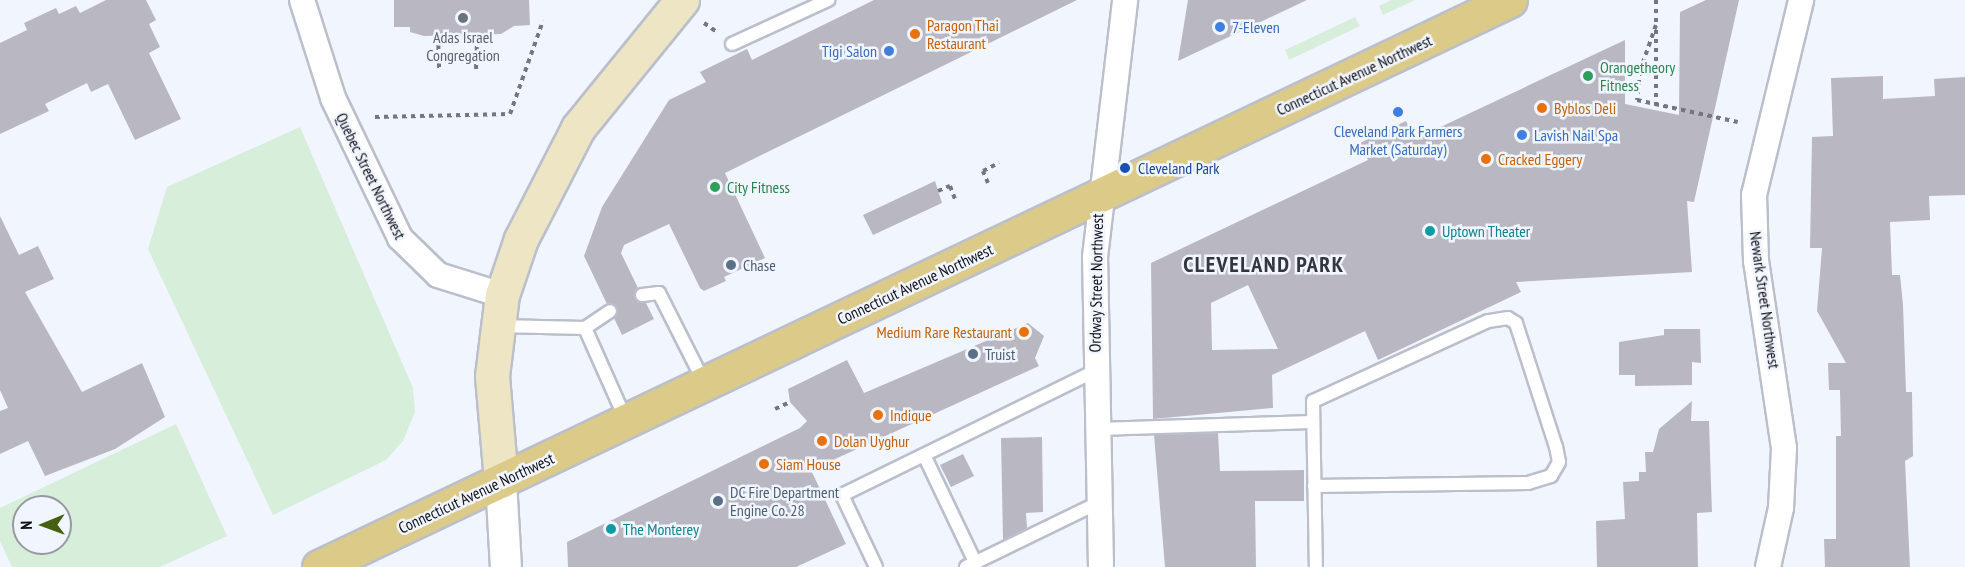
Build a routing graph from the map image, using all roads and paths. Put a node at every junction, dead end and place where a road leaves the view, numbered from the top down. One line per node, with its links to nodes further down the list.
1 (302, 0): 24 (street, Quebec Street Northwest)
2 (682, 0): 24 (main road)
3 (828, 0): 12 (lane)
4 (1125, 0): 21 (street, Ordway Street Northwest)
5 (1510, 0): 21 (main road, Connecticut Avenue Northwest)
6 (1656, 0): 9 (path)
7 (1801, 0): 44 (street, Newark Street Northwest)
8 (543, 21): 16 (path)
9 (1656, 25): 15 (path); 15 (path)
10 (477, 35): 13 (path)
11 (438, 36): 14 (path)
12 (732, 44)
13 (477, 69)
14 (440, 70)
15 (1656, 104): 17 (path)
16 (375, 117)
17 (1738, 122)
18 (999, 163): 19 (path)
19 (988, 183)
20 (938, 191): 22 (path)
21 (1098, 196): 27 (street, Ordway Street Northwest); 28 (main road, Connecticut Avenue Northwest)
22 (955, 199)
23 (642, 295): 28 (lane)
24 (499, 310): 26 (lane); 35 (main road)
25 (610, 311): 26 (lane)
26 (585, 328): 31 (lane)
27 (1095, 371): 33 (street, Ordway Street Northwest); 34 (lane)
28 (705, 383): 31 (main road, Connecticut Avenue Northwest)
29 (790, 402): 30 (path)
30 (775, 409)
31 (626, 421): 35 (main road, Connecticut Avenue Northwest)
32 (1313, 422): 33 (lane); 36 (lane); 36 (lane)
33 (1097, 429): 37 (street, Ordway Street Northwest)
34 (924, 456): 38 (lane); 41 (lane)
35 (501, 481): 39 (main road, Connecticut Avenue Northwest); 40 (street)
36 (1314, 486): 43 (lane)
37 (1100, 502): 38 (lane); 42 (street, Ordway Street Northwest)
38 (970, 565)
39 (319, 567)
40 (506, 567)
41 (876, 567)
42 (1101, 567)
43 (1316, 567)
44 (1768, 567)

